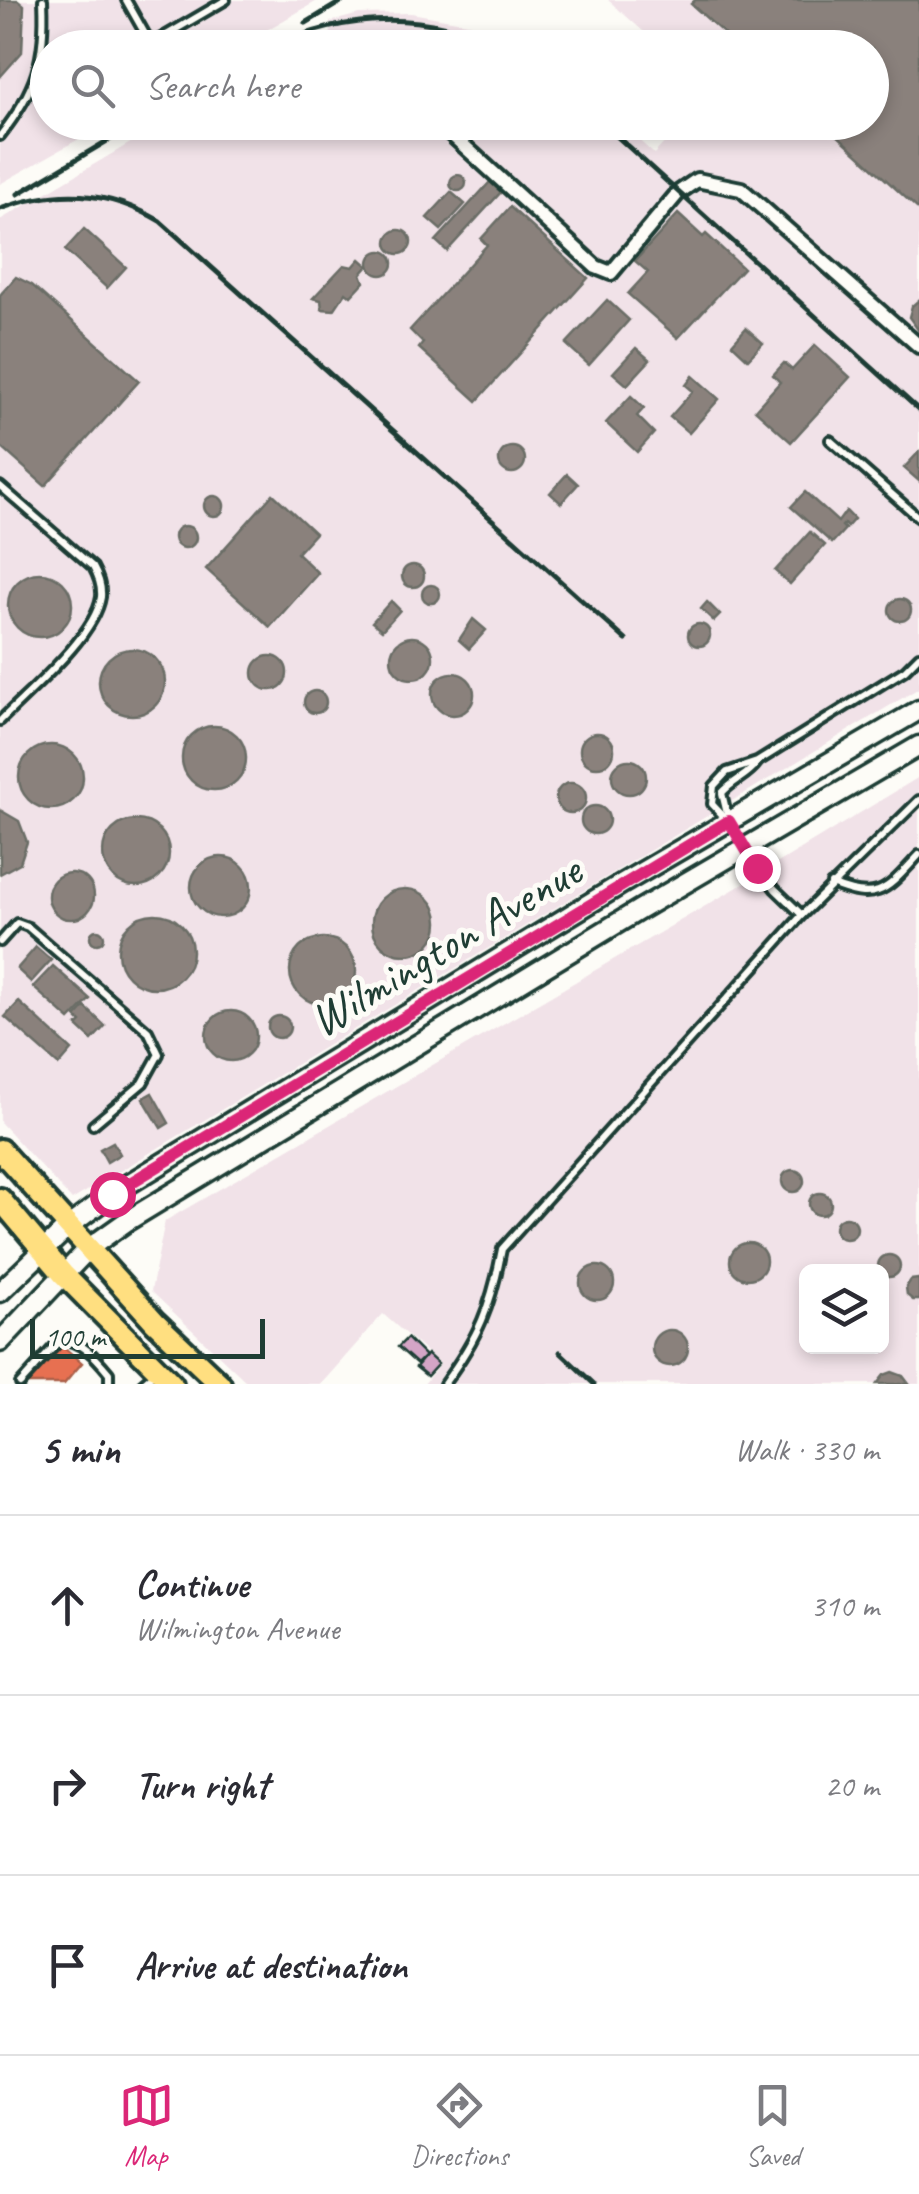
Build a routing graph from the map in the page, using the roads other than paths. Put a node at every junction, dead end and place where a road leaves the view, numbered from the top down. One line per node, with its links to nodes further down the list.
1 (43, 0): 4 (lane)
2 (126, 0): 5 (lane)
3 (226, 0): 6 (lane)
4 (44, 30)
5 (143, 30)
6 (178, 30)
7 (30, 87): 8 (lane)
8 (0, 136)
9 (458, 140): 10 (street)
10 (919, 346)
11 (830, 440): 13 (lane)
12 (0, 486): 16 (lane)
13 (919, 518)
14 (919, 656): 19 (lane)
15 (919, 710): 19 (main road, Wilmington Avenue)
16 (0, 721)
17 (919, 746): 20 (main road, Wilmington Avenue)
18 (919, 800): 22 (lane)
19 (729, 821): 20 (main road); 28 (main road, Wilmington Avenue)
20 (744, 848): 23 (lane); 29 (main road, Wilmington Avenue)
21 (919, 855): 22 (lane)
22 (831, 884): 23 (lane)
23 (802, 915): 38 (lane)
24 (0, 942): 25 (lane)
25 (93, 1125)
26 (0, 1150): 28 (main road)
27 (0, 1199): 30 (main road)
28 (70, 1226): 29 (main road); 30 (main road, Wilmington Avenue)
29 (89, 1248): 31 (main road, Wilmington Avenue); 37 (main road)
30 (44, 1251): 31 (main road); 32 (main road, Wilmington Avenue)
31 (63, 1274): 33 (main road, Wilmington Avenue); 34 (main road)
32 (0, 1292)
33 (0, 1342)
34 (158, 1379)
35 (20, 1384): 36 (lane)
36 (109, 1384)
37 (220, 1384)
38 (444, 1384)

